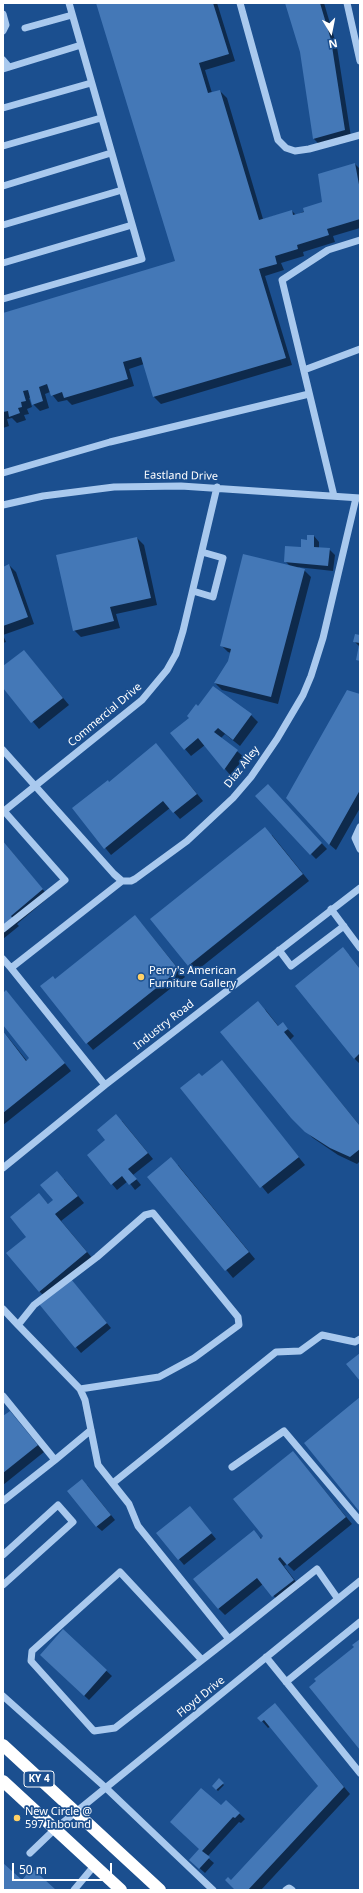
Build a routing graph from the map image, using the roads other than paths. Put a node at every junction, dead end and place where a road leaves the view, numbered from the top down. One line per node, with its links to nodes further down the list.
1 (68, 3): 5 (street)
2 (240, 3): 15 (street)
3 (347, 3): 10 (street)
4 (3, 14): 7 (street)
5 (72, 15): 6 (street); 8 (street)
6 (25, 28)
7 (3, 31)
8 (81, 45): 11 (street); 12 (street)
9 (3, 60): 11 (street)
10 (360, 61)
11 (6, 68)
12 (91, 82): 13 (street); 14 (street)
13 (3, 108)
14 (101, 118): 16 (street); 17 (street)
15 (360, 135)
16 (3, 146)
17 (111, 153): 18 (street); 19 (street)
18 (3, 186)
19 (122, 190): 20 (street); 21 (street)
20 (3, 225)
21 (132, 225): 23 (street); 24 (street)
22 (360, 240): 26 (street)
23 (3, 263)
24 (3, 299)
25 (360, 349): 26 (street)
26 (304, 370): 27 (street)
27 (309, 394): 28 (street); 30 (street)
28 (3, 473)
29 (217, 487): 30 (street, Eastland Drive); 32 (street, Eastland Drive); 33 (street, Commercial Drive)
30 (334, 496): 31 (street, Eastland Drive)
31 (358, 498): 39 (street, Diaz Alley)
32 (3, 505)
33 (202, 552): 34 (street, Commercial Drive); 34 (street)
34 (193, 591): 36 (street, Commercial Drive)
35 (3, 750): 36 (street)
36 (36, 786): 39 (street); 43 (street, Commercial Drive)
37 (360, 826): 38 (street)
38 (360, 848)
39 (122, 881): 47 (street)
40 (360, 888): 41 (street, Industry Road)
41 (332, 909): 42 (street); 45 (street, Industry Road)
42 (344, 926): 44 (street); 45 (street)
43 (3, 929)
44 (360, 948)
45 (279, 950): 48 (street, Industry Road)
46 (3, 959): 47 (street)
47 (11, 968): 48 (street)
48 (105, 1085): 49 (street, Industry Road)
49 (3, 1168)
50 (3, 1309): 51 (street)
51 (18, 1325): 53 (street); 53 (street)
52 (360, 1338): 58 (street)
53 (80, 1389): 55 (street)
54 (3, 1396): 56 (street)
55 (91, 1430): 56 (street); 58 (street)
56 (55, 1460): 59 (street)
57 (232, 1467): 60 (street)
58 (113, 1484): 66 (street)
59 (3, 1501)
60 (360, 1521)
61 (3, 1555): 63 (street)
62 (360, 1582): 64 (street, Floyd Drive)
63 (3, 1586)
64 (338, 1599): 66 (street); 67 (street, Floyd Drive)
65 (360, 1622): 69 (street)
66 (229, 1639): 68 (street)
67 (266, 1657): 69 (street); 74 (street, Floyd Drive)
68 (202, 1660): 68 (street)
69 (286, 1682): 72 (street)
70 (3, 1696): 74 (street)
71 (3, 1745): 75 (highway, KY 4)
72 (360, 1773)
73 (3, 1781): 76 (highway, KY 4)
74 (106, 1788): 75 (street, Floyd Drive); 82 (street)
75 (76, 1812): 76 (street, Floyd Drive); 81 (highway, KY 4)
76 (55, 1829): 77 (street, Floyd Drive); 78 (highway, KY 4)
77 (30, 1853)
78 (94, 1866): 79 (street); 80 (highway, KY 4)
79 (74, 1890)
80 (121, 1890)
81 (160, 1890)
82 (213, 1890)
83 (286, 1890): 84 (street)
84 (292, 1890)

